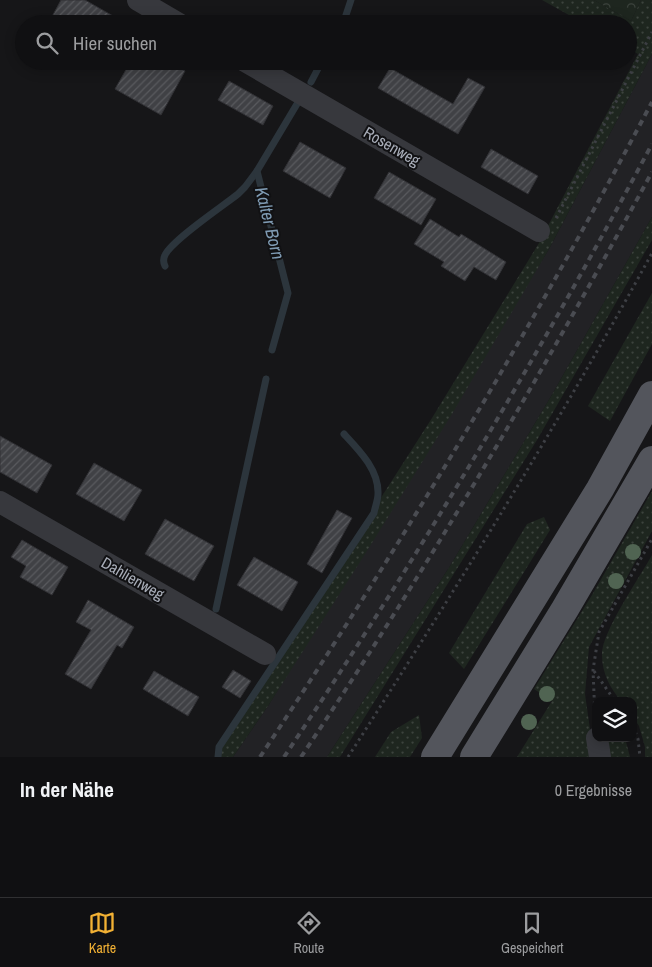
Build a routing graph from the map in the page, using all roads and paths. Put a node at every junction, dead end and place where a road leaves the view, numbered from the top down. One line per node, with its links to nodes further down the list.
1 (138, 0): 2 (street)
2 (164, 15)
3 (652, 32): 4 (path)
4 (637, 61)
5 (260, 70): 7 (street, Rosenweg)
6 (632, 70): 7 (path)
7 (539, 231)
8 (652, 253): 19 (path)
9 (652, 395): 20 (main road)
10 (652, 460): 21 (main road)
11 (0, 502): 13 (street, Dahlienweg)
12 (652, 539): 14 (path)
13 (265, 654)
14 (593, 670): 15 (path); 16 (path)
15 (594, 697)
16 (612, 697)
17 (637, 736): 23 (path)
18 (598, 742): 22 (street)
19 (348, 757)
20 (435, 757)
21 (474, 757)
22 (600, 757)
23 (640, 757)

